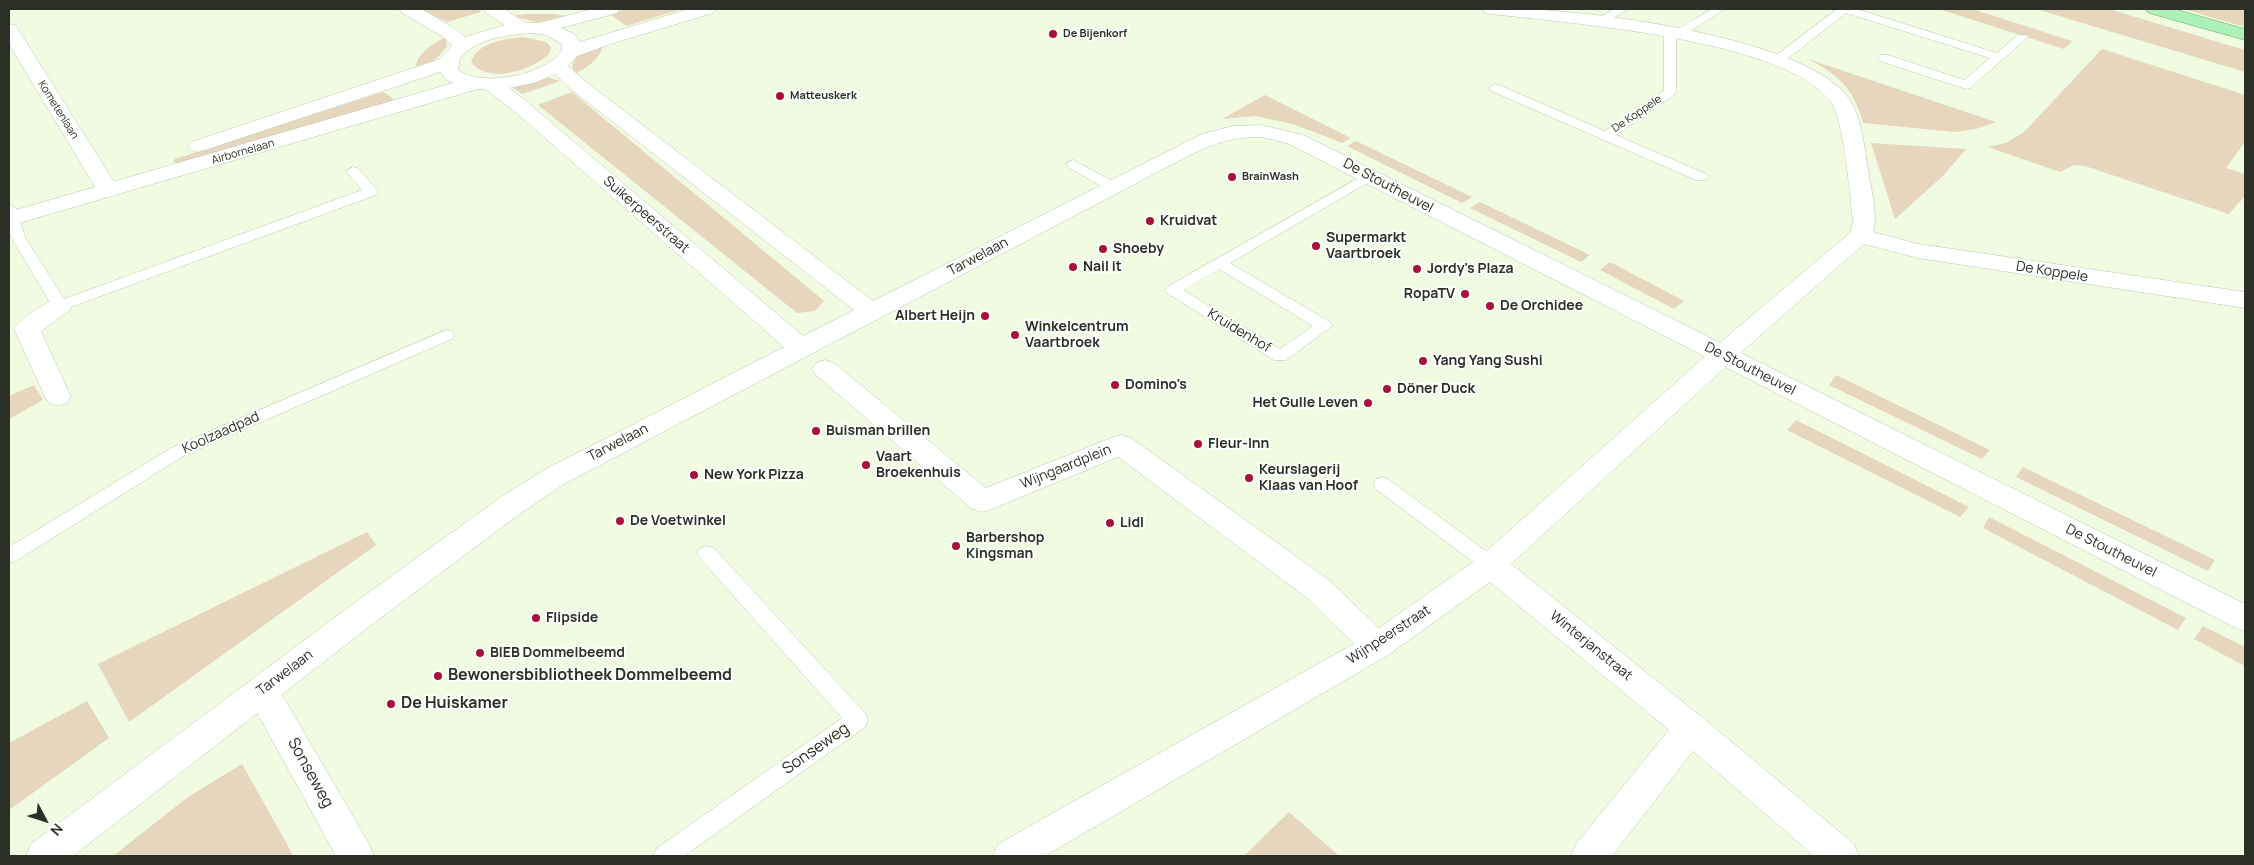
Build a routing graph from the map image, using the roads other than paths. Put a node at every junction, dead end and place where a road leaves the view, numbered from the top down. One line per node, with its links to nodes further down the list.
1 (408, 9): 17 (street)
2 (492, 9): 11 (street)
3 (611, 9): 12 (street)
4 (707, 9): 20 (street)
5 (1491, 9): 10 (street)
6 (1622, 9): 10 (lane)
7 (1719, 9): 14 (lane)
8 (1845, 9): 18 (lane); 21 (lane)
9 (2155, 9): 15 (main road)
10 (1598, 23): 14 (street)
11 (521, 28): 12 (street); 17 (street)
12 (542, 28): 20 (street)
13 (9, 29): 31 (street, Kometenlaan)
14 (1675, 33): 21 (street); 26 (lane, De Koppele)
15 (2245, 35)
16 (2022, 37): 18 (lane)
17 (464, 45): 22 (street)
18 (1998, 57): 19 (lane)
19 (1884, 58)
20 (564, 59): 23 (street, Airbornelaan); 38 (street)
21 (1778, 60): 34 (street)
22 (448, 63): 23 (street); 31 (street, Airbornelaan)
23 (483, 83): 31 (street, Airbornelaan); 40 (street, Suikerpeerstraat)
24 (1495, 88): 26 (lane, De Koppele)
25 (1251, 131): 29 (street, De Stoutheuvel); 32 (street, Tarwelaan)
26 (1606, 136): 30 (lane, De Koppele)
27 (1073, 164): 32 (lane)
28 (353, 171): 37 (lane)
29 (1369, 176): 35 (lane, Kruidenhof); 41 (street, De Stoutheuvel)
30 (1701, 177)
31 (104, 184): 33 (street, Airbornelaan)
32 (1113, 187): 38 (street, Tarwelaan)
33 (10, 213): 37 (lane)
34 (1860, 236): 36 (street, De Koppele); 41 (street)
35 (1220, 264): 35 (lane, Kruidenhof)
36 (2245, 300)
37 (60, 306): 43 (street)
38 (872, 312): 40 (street, Tarwelaan)
39 (446, 334): 46 (lane, Koolzaadpad)
40 (801, 348): 50 (street, Tarwelaan)
41 (1724, 355): 47 (street, Wijnpeerstraat); 48 (street, De Stoutheuvel)
42 (826, 369): 49 (street, Wijngaardplein)
43 (58, 397)
44 (1382, 484): 47 (lane)
45 (707, 553): 54 (lane, Sonseweg)
46 (9, 556)
47 (1491, 564): 49 (street, Wijnpeerstraat); 51 (street, Winterjanstraat)
48 (2245, 618)
49 (1377, 646): 55 (street, Wijnpeerstraat)
50 (262, 691): 52 (street, Tarwelaan); 53 (street, Sonseweg)
51 (1691, 728): 56 (street); 57 (street, Winterjanstraat)
52 (44, 856)
53 (356, 856)
54 (665, 856)
55 (1011, 856)
56 (1589, 856)
57 (1841, 856)

